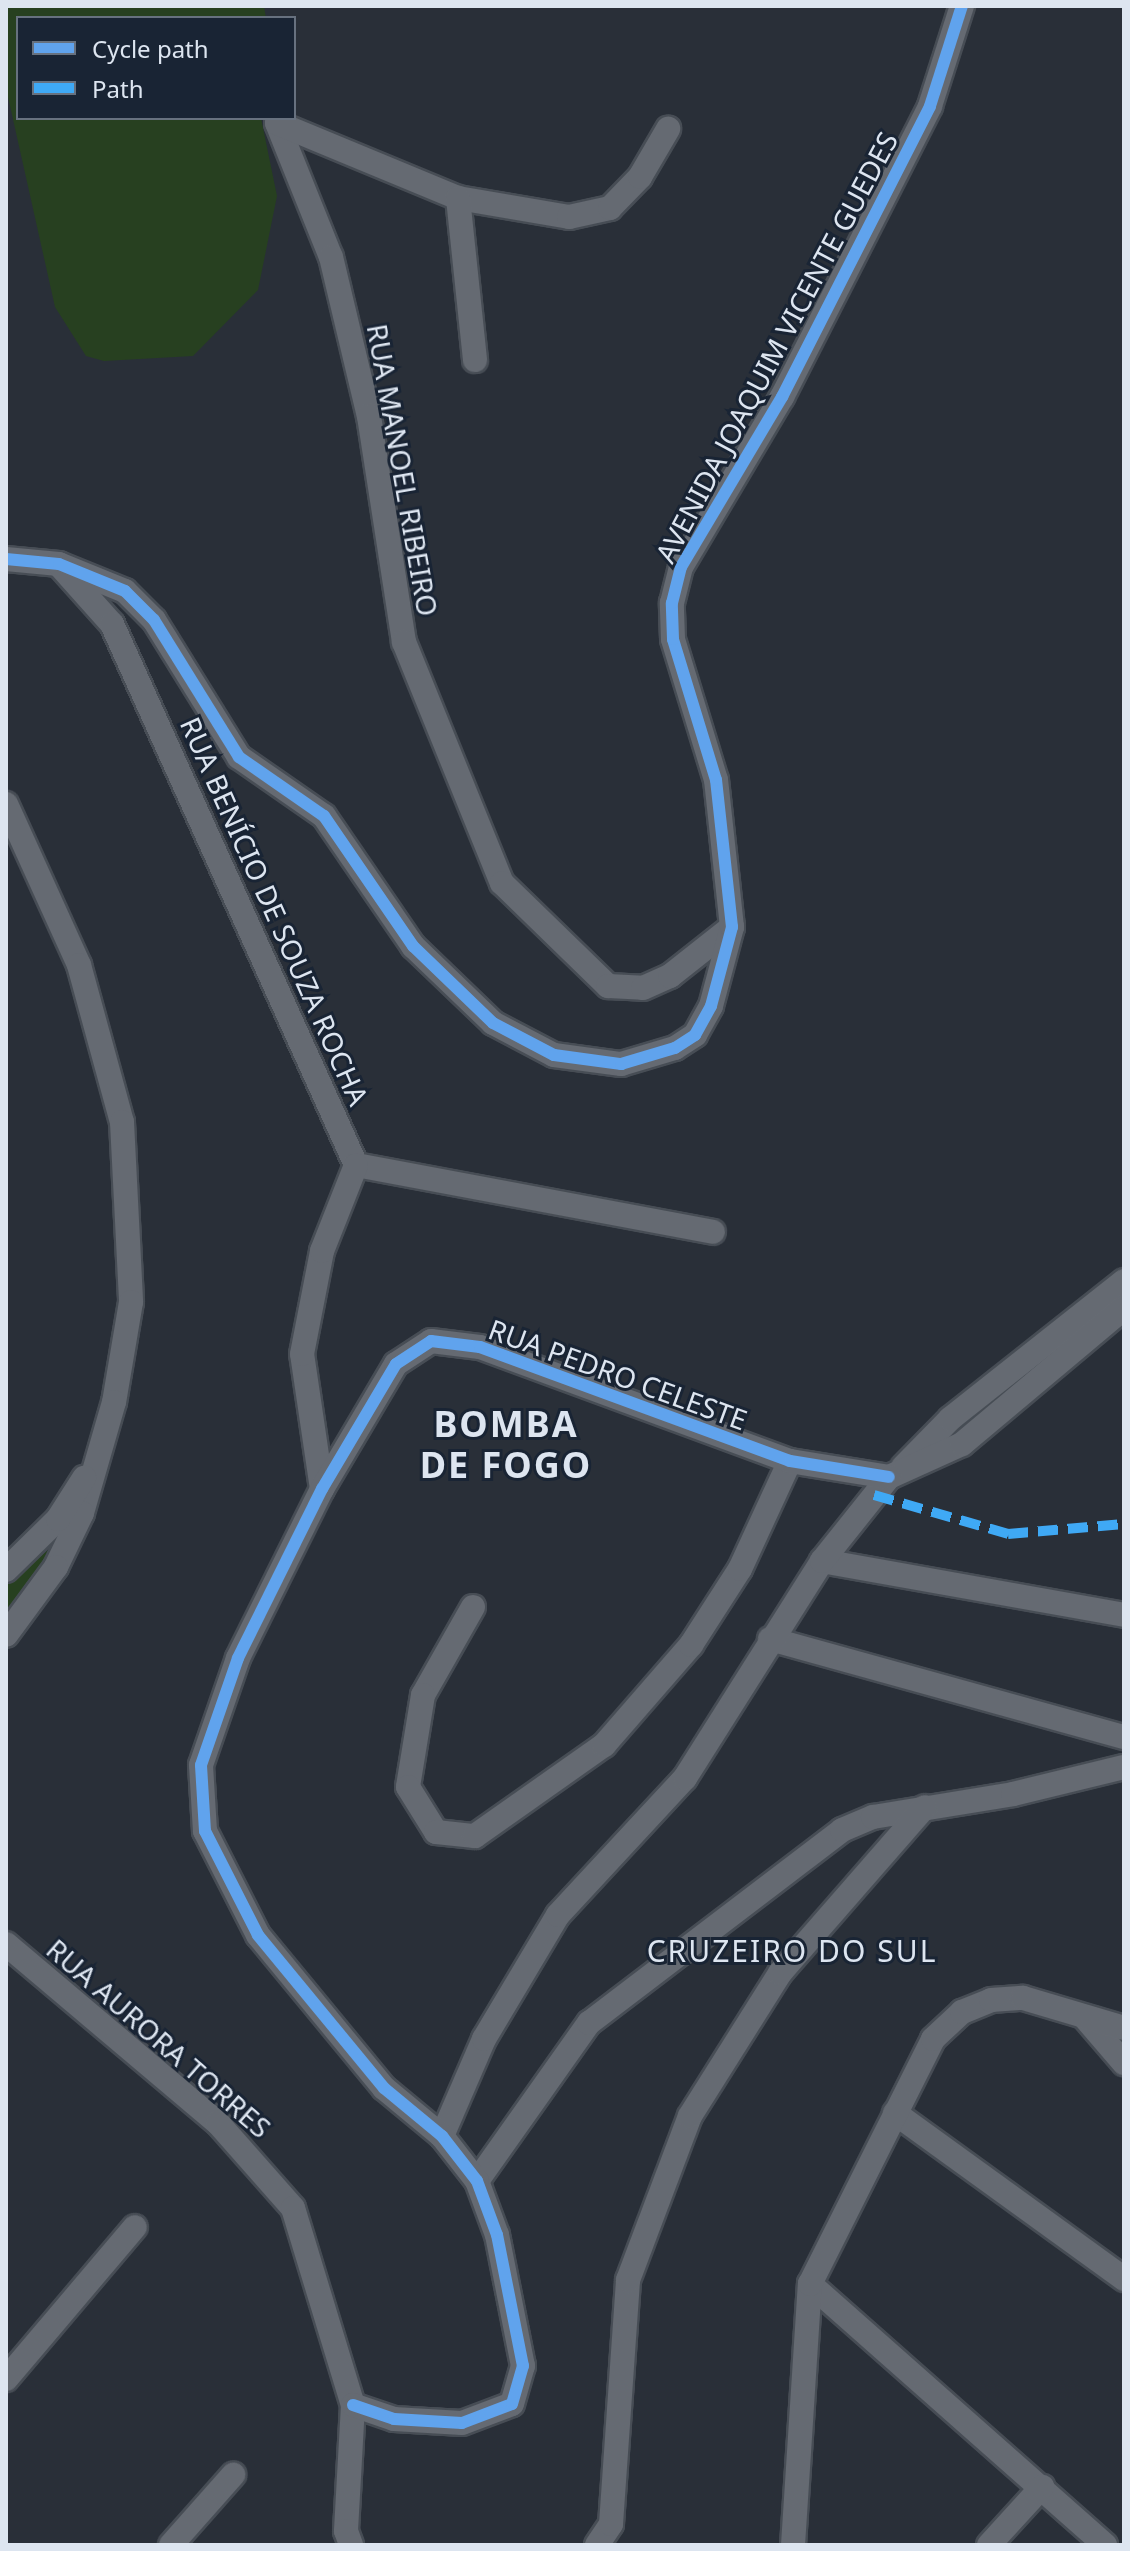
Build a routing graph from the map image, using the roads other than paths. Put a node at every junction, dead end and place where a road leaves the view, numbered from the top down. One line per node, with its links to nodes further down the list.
1 (962, 6): 8 (street, AVENIDA JOAQUIM VICENTE GUEDES)
2 (668, 129): 3 (street, RUA MANOEL RIBEIRO)
3 (458, 198): 4 (street); 8 (street, RUA MANOEL RIBEIRO)
4 (475, 360)
5 (6, 559): 6 (street, AVENIDA JOAQUIM VICENTE GUEDES)
6 (59, 564): 8 (street, AVENIDA JOAQUIM VICENTE GUEDES); 9 (street, RUA BENÍCIO DE SOUZA ROCHA)
7 (6, 804): 14 (street)
8 (732, 927)
9 (356, 1165): 10 (street); 16 (street)
10 (713, 1232)
11 (1124, 1281): 15 (street)
12 (1124, 1308): 15 (street)
13 (790, 1461): 15 (street, RUA PEDRO CELESTE); 16 (street, RUA PEDRO CELESTE); 19 (street)
14 (94, 1463): 18 (street); 21 (street)
15 (894, 1474): 17 (street)
16 (322, 1489): 31 (street, RUA PEDRO CELESTE)
17 (822, 1561): 20 (street); 22 (street)
18 (6, 1570)
19 (473, 1607)
20 (1124, 1615)
21 (6, 1635)
22 (770, 1639): 23 (street); 31 (street)
23 (1124, 1737)
24 (1124, 1767): 25 (street)
25 (925, 1807): 32 (street); 42 (street)
26 (6, 1944): 37 (street, RUA AURORA TORRES)
27 (1087, 2020): 28 (street); 29 (street); 30 (street)
28 (1124, 2028)
29 (1124, 2063)
30 (895, 2113): 34 (street); 35 (street)
31 (442, 2136): 32 (street, RUA PEDRO CELESTE)
32 (477, 2181): 37 (street, RUA PEDRO CELESTE)
33 (135, 2227): 36 (street)
34 (1124, 2279)
35 (810, 2284): 39 (street); 43 (street)
36 (6, 2379)
37 (353, 2405): 41 (street, RUA AURORA TORRES)
38 (233, 2475): 40 (street)
39 (1042, 2487): 44 (street); 45 (street)
40 (171, 2545)
41 (351, 2545)
42 (597, 2545)
43 (793, 2545)
44 (989, 2545)
45 (1105, 2545)

